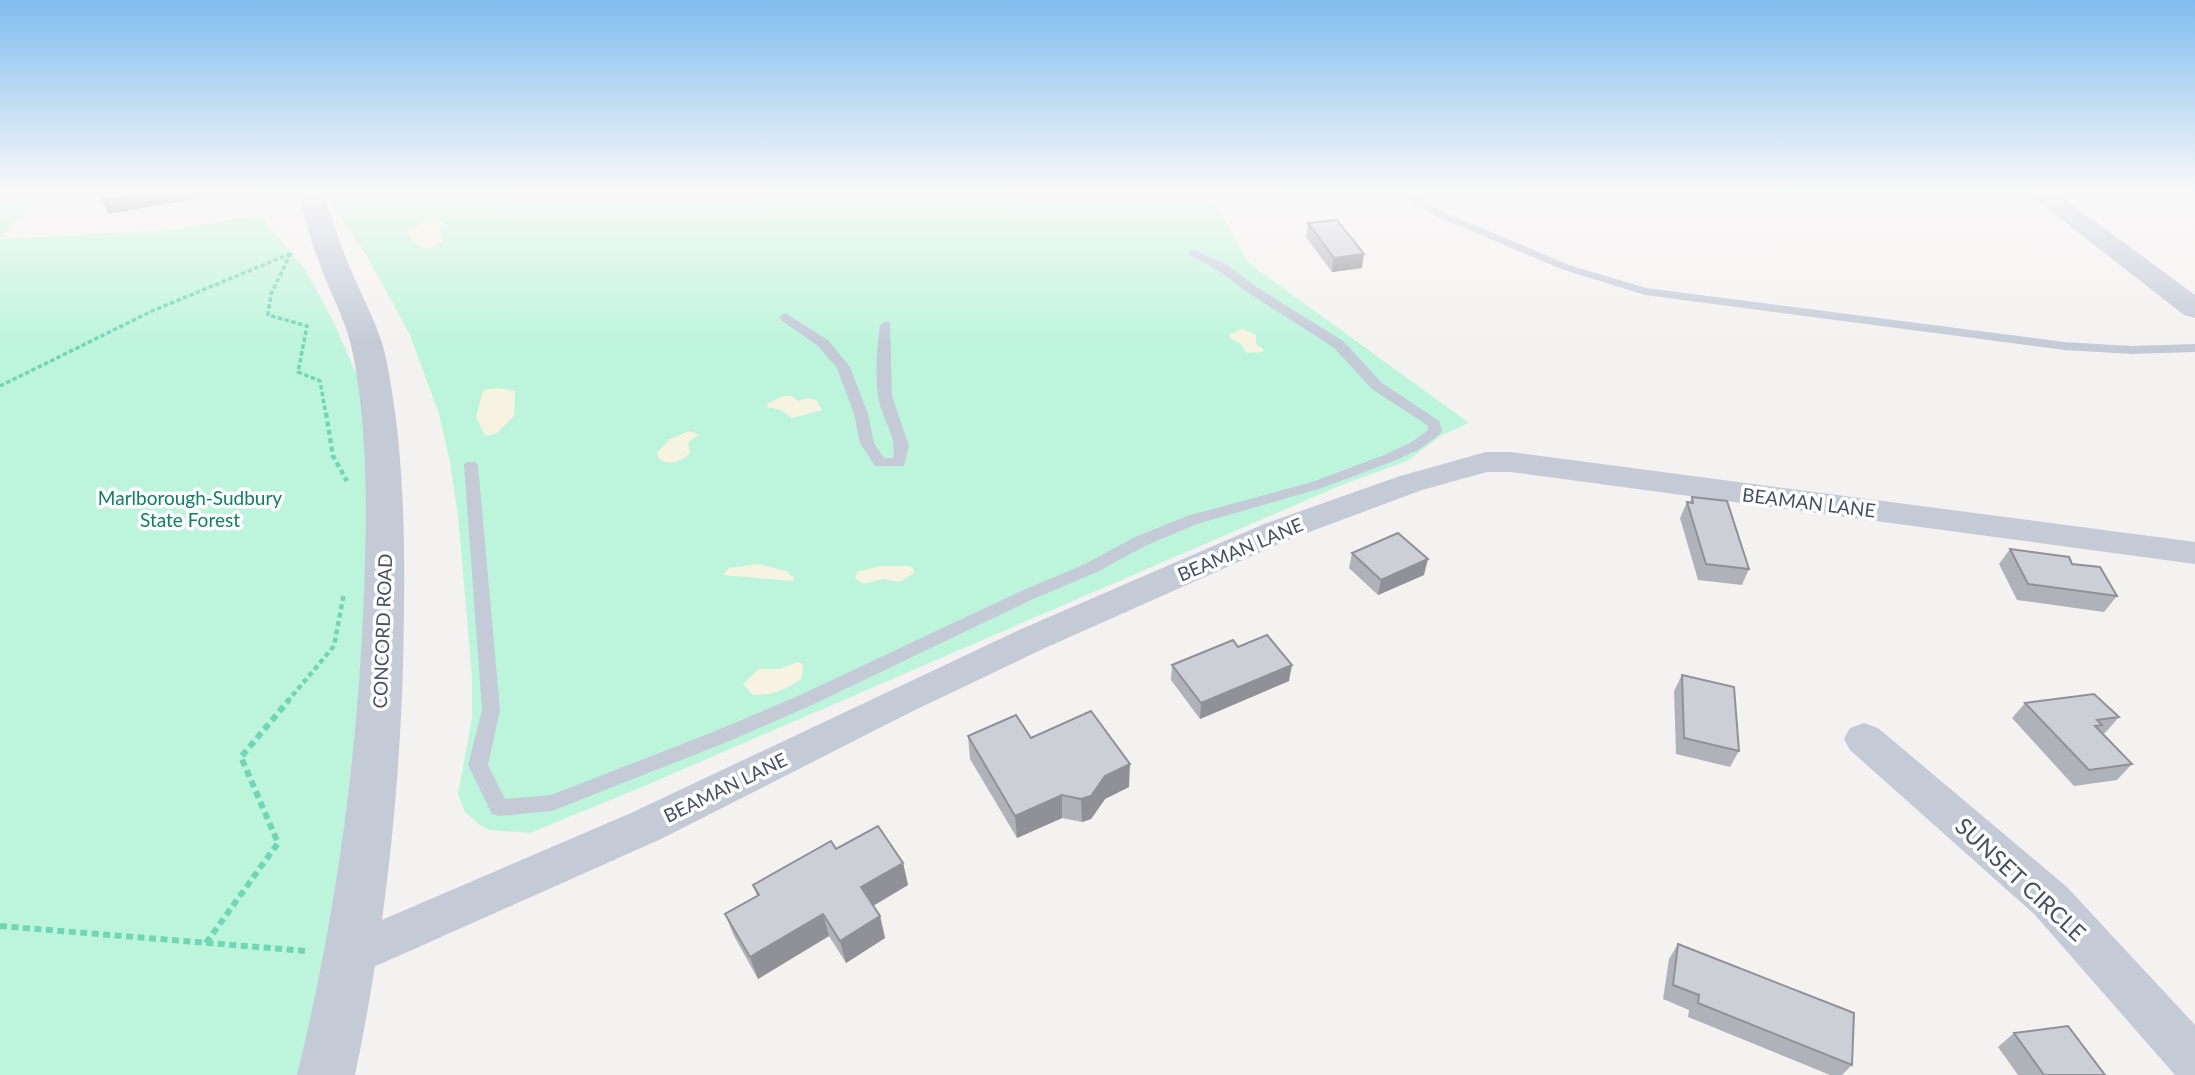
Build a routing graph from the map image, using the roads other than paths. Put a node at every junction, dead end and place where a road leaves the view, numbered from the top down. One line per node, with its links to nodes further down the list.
1 (309, 244): 12 (street, CONCORD ROAD)
2 (1511, 244): 8 (lane)
3 (2109, 244): 5 (street)
4 (1194, 253): 9 (lane)
5 (2195, 309)
6 (785, 317): 7 (lane)
7 (886, 325)
8 (2195, 348)
9 (471, 466)
10 (2195, 553): 12 (street, BEAMAN LANE)
11 (1864, 738): 13 (street, SUNSET CIRCLE)
12 (351, 955): 14 (street, CONCORD ROAD)
13 (2195, 1061)
14 (326, 1075)

